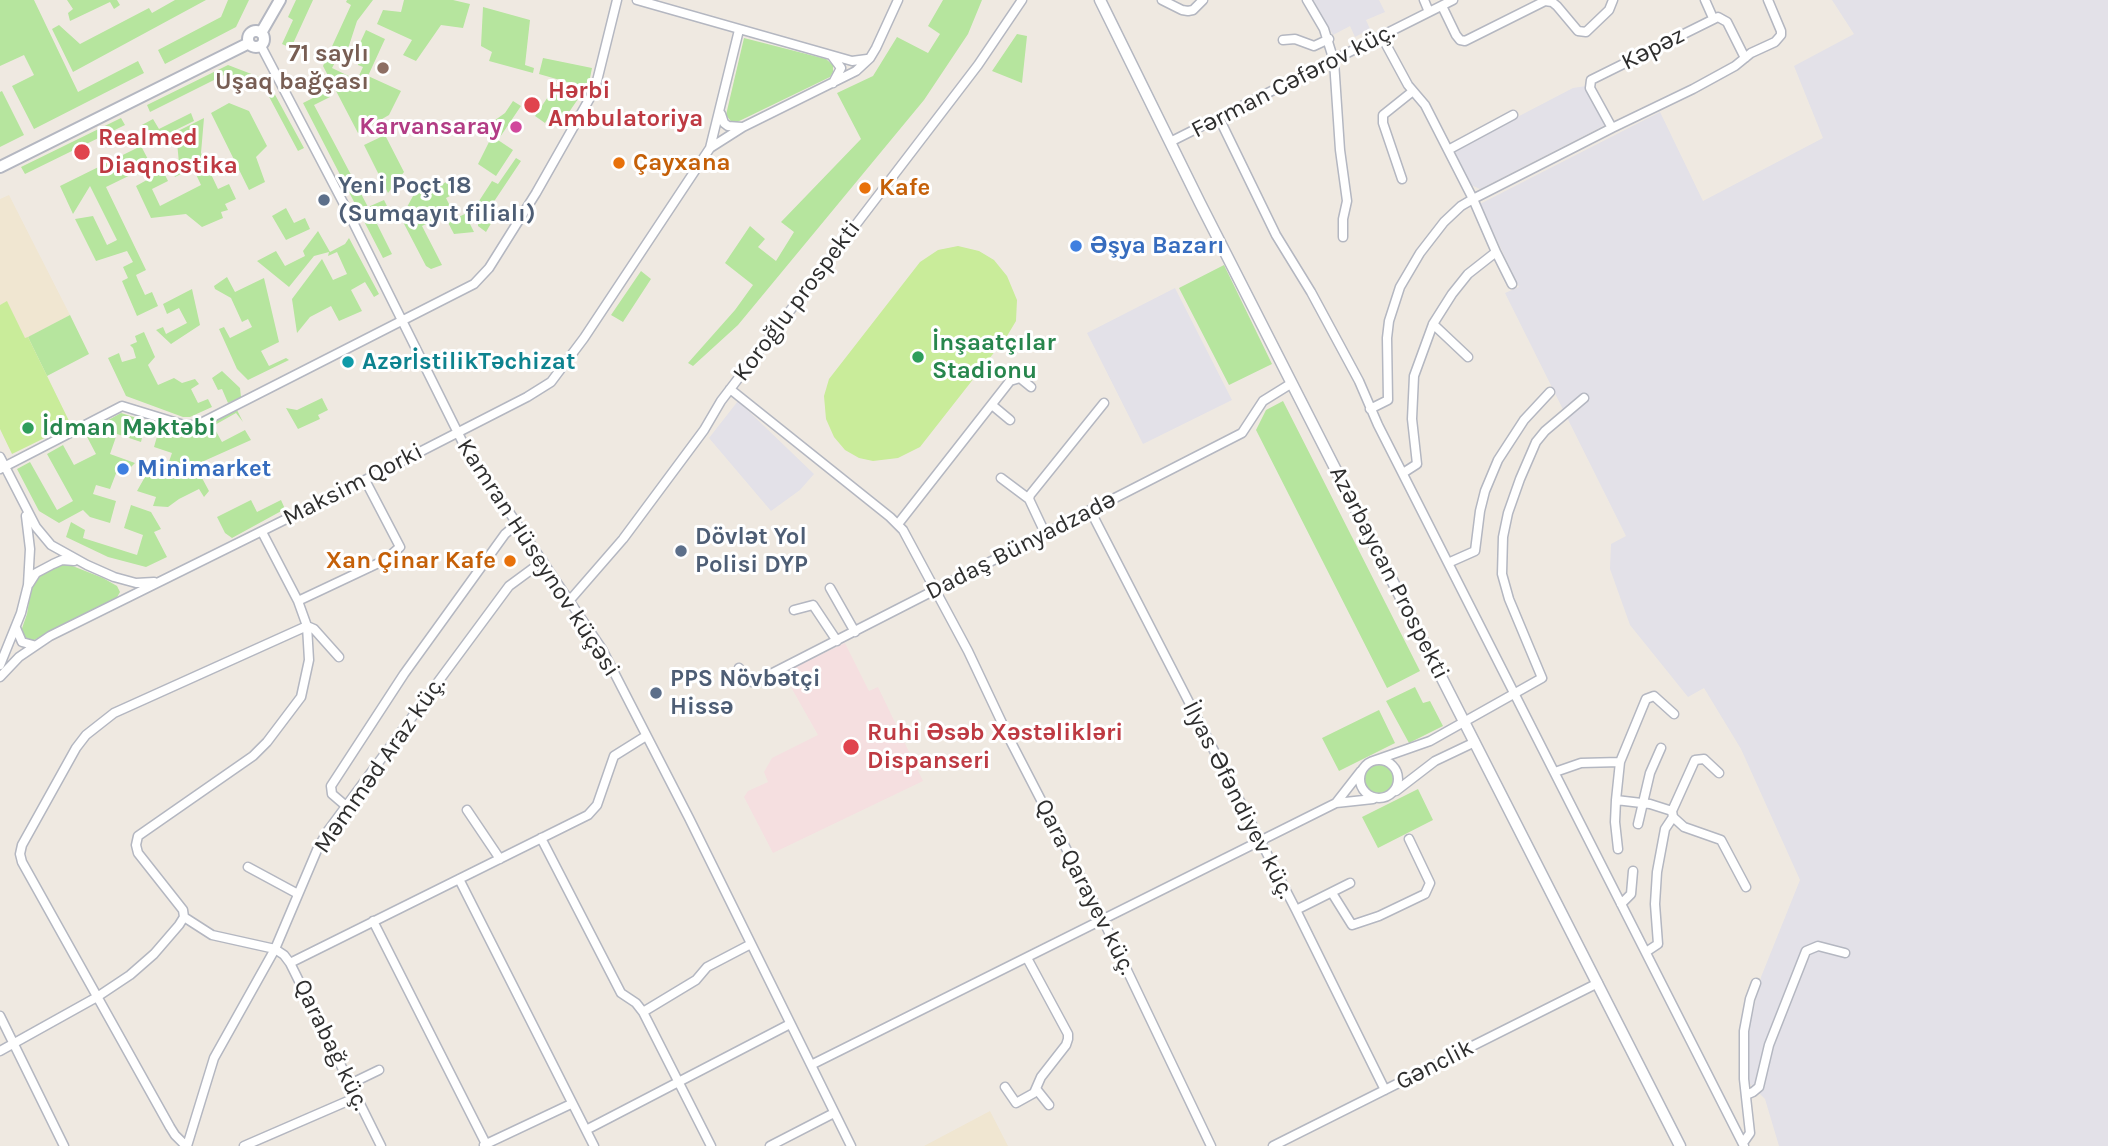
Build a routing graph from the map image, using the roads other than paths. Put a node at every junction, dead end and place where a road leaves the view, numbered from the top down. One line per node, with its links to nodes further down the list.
1 (280, 0): 19 (main road)
2 (617, 0): 45 (street)
3 (638, 0): 18 (street)
4 (898, 0): 26 (street)
5 (1023, 0): 50 (street, Koroğlu prospekti)
6 (1100, 0): 36 (street, Azərbaycan Prospekti)
7 (1162, 0): 8 (street)
8 (1203, 0)
9 (1307, 0): 21 (street)
10 (1424, 0): 16 (street)
11 (1452, 0): 15 (street, Fərman Cəfərov küç.)
12 (1613, 0): 15 (street)
13 (1705, 0): 17 (street)
14 (1768, 0): 27 (street)
15 (1442, 6): 16 (street, Fərman Cəfərov küç.)
16 (1429, 12): 20 (street, Fərman Cəfərov küç.)
17 (1713, 18): 27 (street, Kəpəz); 35 (street, Kəpəz)
18 (739, 30): 25 (street); 31 (street)
19 (261, 33): 23 (main road); 24 (main road)
20 (1382, 37): 28 (street, Fərman Cəfərov küç.); 30 (street)
21 (1329, 39): 22 (street); 28 (street)
22 (1283, 40)
23 (249, 43): 24 (main road); 39 (main road)
24 (261, 46): 45 (street, Kamran Hüseynov küçəsi)
25 (828, 53): 26 (street); 29 (street)
26 (870, 58): 29 (street)
27 (1745, 58): 35 (street)
28 (1334, 61): 33 (street, Fərman Cəfərov küç.); 42 (street)
29 (831, 85): 34 (street)
30 (1413, 90): 38 (street); 40 (street)
31 (721, 111): 34 (street); 37 (street)
32 (1513, 115): 38 (street)
33 (1219, 118): 36 (street, Fərman Cəfərov küç.); 55 (street)
34 (743, 127): 37 (street)
35 (1612, 128): 41 (street)
36 (1170, 142): 48 (street, Azərbaycan Prospekti)
37 (710, 148): 57 (street, Maksim Qorki)
38 (1448, 150): 41 (street)
39 (0, 167)
40 (1402, 179)
41 (1473, 199): 43 (street); 55 (street)
42 (1343, 237)
43 (1496, 252): 44 (street); 46 (street)
44 (1512, 284)
45 (402, 321): 57 (street, Kamran Hüseynov küçəsi); 59 (street)
46 (1433, 324): 47 (street); 60 (street)
47 (1468, 358)
48 (1292, 383): 65 (street, Dadaş Bünyadzadə); 93 (street, Azərbaycan Prospekti)
49 (1031, 387): 54 (street)
50 (730, 389): 67 (street, Qara Qarayev küç.); 78 (street, Koroğlu prospekti)
51 (1550, 392): 71 (street)
52 (1584, 398): 91 (street)
53 (1104, 403): 63 (street)
54 (992, 405): 56 (street); 67 (street)
55 (1370, 409): 60 (street)
56 (1010, 420)
57 (457, 432): 62 (street, Maksim Qorki); 66 (street, Kamran Hüseynov küçəsi)
58 (0, 457): 59 (street)
59 (2, 468): 64 (street)
60 (1402, 473): 71 (street)
61 (1001, 478): 63 (street)
62 (365, 480): 68 (street, Maksim Qorki); 79 (street)
63 (1029, 499): 69 (street)
64 (24, 506): 72 (street); 75 (street)
65 (1090, 510): 69 (street, Dadaş Bünyadzadə); 112 (street, İlyas Əfəndiyev küç.)
66 (517, 524): 70 (street, Kamran Hüseynov küçəsi); 106 (street)
67 (898, 524): 77 (street, Qara Qarayev küç.)
68 (262, 532): 74 (street, Maksim Qorki); 79 (street)
69 (1045, 533): 77 (street, Dadaş Bünyadzadə)
70 (543, 561): 78 (street, Kamran Hüseynov küçəsi); 106 (street, Məmməd Araz küç.)
71 (1448, 563): 91 (street)
72 (87, 565): 73 (street); 75 (street)
73 (114, 577): 74 (street); 80 (street)
74 (164, 581): 80 (street, Maksim Qorki)
75 (27, 585): 83 (street)
76 (830, 588): 84 (street)
77 (935, 591): 84 (street, Dadaş Bünyadzadə); 125 (street, Qara Qarayev küç.)
78 (570, 600): 94 (street, Kamran Hüseynov küçəsi)
79 (298, 601): 82 (street)
80 (116, 604): 86 (street, Maksim Qorki)
81 (794, 611): 85 (street)
82 (307, 626): 87 (street); 124 (street); 135 (street)
83 (16, 628): 86 (street); 88 (street)
84 (855, 632): 85 (street, Dadaş Bünyadzadə)
85 (837, 641): 89 (street, Dadaş Bünyadzadə)
86 (33, 645): 90 (street, Maksim Qorki)
87 (339, 657)
88 (0, 665)
89 (739, 668)
90 (0, 677)
91 (1514, 694): 93 (street); 99 (street)
92 (1674, 714): 97 (street)
93 (1464, 720): 95 (street, Azərbaycan Prospekti); 98 (street)
94 (646, 736): 110 (street); 127 (street, Kamran Hüseynov küçəsi)
95 (1475, 742): 101 (street); 133 (street, Azərbaycan Prospekti)
96 (1661, 748): 105 (street)
97 (1620, 762): 99 (street); 103 (street)
98 (1369, 764): 101 (street); 102 (street); 104 (street)
99 (1555, 772): 122 (street)
100 (1718, 773): 108 (street)
101 (1391, 794): 102 (street)
102 (1379, 799): 104 (street)
103 (1616, 800): 105 (street); 113 (street)
104 (1336, 803): 112 (street)
105 (1643, 803): 108 (street); 109 (street)
106 (346, 806): 121 (street, Məmməd Araz küç.)
107 (467, 810): 114 (street)
108 (1672, 814): 119 (street); 129 (street)
109 (1638, 824)
110 (541, 838): 114 (street); 136 (street)
111 (1409, 839): 120 (street)
112 (1260, 841): 123 (street, İlyas Əfəndiyev küç.); 125 (street)
113 (1618, 849)
114 (500, 859): 117 (street)
115 (247, 867): 121 (street)
116 (1633, 871): 122 (street)
117 (459, 879): 126 (street); 150 (street)
118 (1350, 883): 120 (street)
119 (1746, 887)
120 (1332, 893): 123 (street)
121 (298, 894): 128 (street, Məmməd Araz küç.)
122 (1621, 904): 129 (street)
123 (1296, 910): 147 (street, İlyas Əfəndiyev küç.)
124 (184, 917): 128 (street); 135 (street)
125 (1104, 920): 131 (street); 164 (street, Qara Qarayev küç.)
126 (373, 921): 132 (street); 154 (street)
127 (751, 944): 136 (street); 138 (street, Kamran Hüseynov küçəsi)
128 (275, 949): 132 (street, Qarabağ küç.); 157 (street, Məmməd Araz küç.)
129 (1646, 952): 155 (street)
130 (1846, 953): 148 (street)
131 (1027, 958): 141 (street); 146 (street)
132 (290, 963): 144 (street, Qarabağ küç.)
133 (1598, 983): 147 (street, Gənclik); 166 (street, Azərbaycan Prospekti)
134 (1756, 983): 148 (street)
135 (97, 997): 139 (street); 157 (street)
136 (643, 1012): 143 (street)
137 (0, 1016): 139 (street)
138 (790, 1024): 141 (street, Kamran Hüseynov küçəsi); 143 (street)
139 (14, 1043): 140 (street); 156 (street)
140 (0, 1051)
141 (811, 1065): 152 (street, Kamran Hüseynov küçəsi)
142 (379, 1070): 144 (street)
143 (678, 1082): 153 (street); 161 (street)
144 (350, 1084): 149 (street, Qarabağ küç.)
145 (1005, 1087): 146 (street)
146 (1037, 1090): 151 (street)
147 (1385, 1090): 165 (street, Gənclik)
148 (1746, 1095): 155 (street)
149 (357, 1097): 158 (street); 159 (street, Qarabağ küç.)
150 (571, 1104): 153 (street); 154 (street)
151 (1049, 1105)
152 (834, 1113): 162 (street); 163 (street, Kamran Hüseynov küçəsi)
153 (586, 1130): 160 (street)
154 (484, 1145)
155 (1743, 1145)
156 (64, 1146)
157 (187, 1146)
158 (244, 1146)
159 (381, 1146)
160 (594, 1146)
161 (711, 1146)
162 (770, 1146)
163 (851, 1146)
164 (1211, 1146)
165 (1273, 1146)
166 (1680, 1146)

